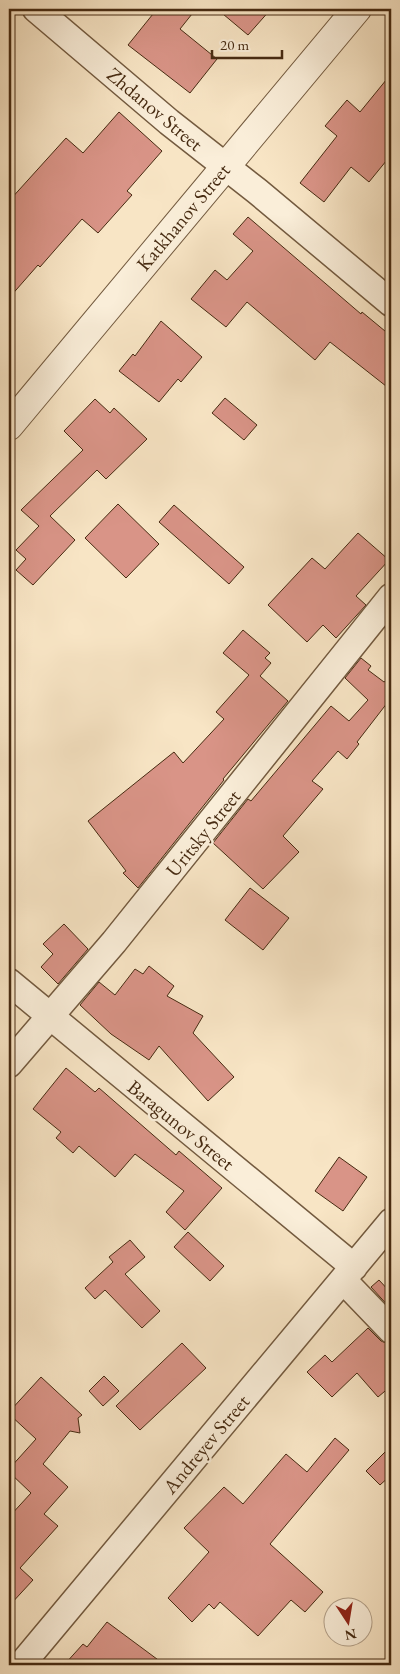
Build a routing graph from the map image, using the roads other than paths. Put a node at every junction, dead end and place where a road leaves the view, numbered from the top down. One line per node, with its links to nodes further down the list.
1 (36, 9): 3 (street, Zhdanov Street)
2 (356, 9): 3 (street, Katkhanov Street)
3 (226, 166): 4 (street, Zhdanov Street); 5 (street, Katkhanov Street)
4 (391, 302)
5 (9, 426)
6 (391, 597): 8 (street, Uritsky Street)
7 (9, 982): 8 (street, Baragunov Street)
8 (49, 1016): 9 (street, Uritsky Street); 11 (street, Baragunov Street)
9 (9, 1064)
10 (391, 1222): 11 (street, Andreyev Street)
11 (348, 1273): 12 (street, Baragunov Street); 13 (street, Andreyev Street)
12 (391, 1330)
13 (21, 1665)

